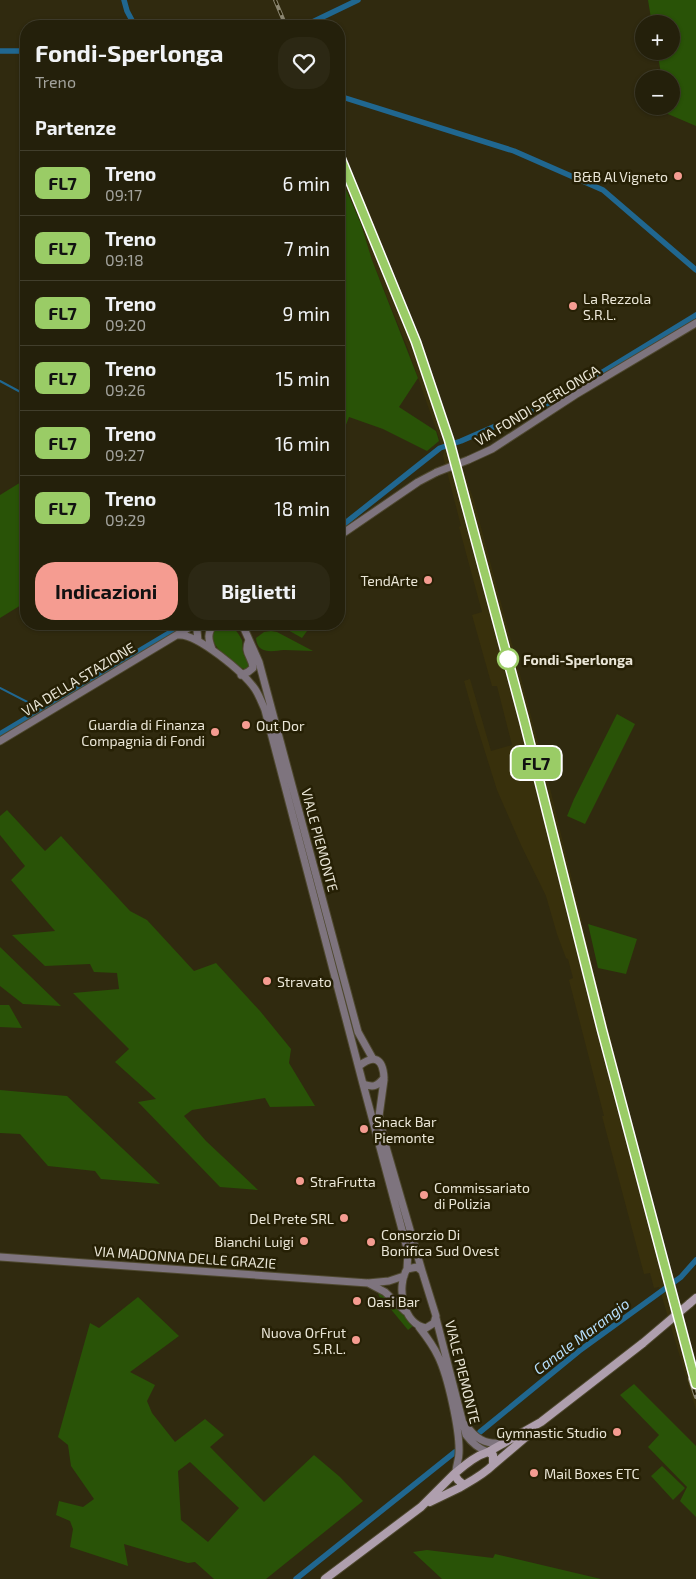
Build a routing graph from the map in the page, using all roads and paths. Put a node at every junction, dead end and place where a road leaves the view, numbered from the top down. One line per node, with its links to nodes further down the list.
1 (696, 323): 2 (street, VIA FONDI SPERLONGA, bridge)
2 (345, 532)
3 (186, 630): 7 (street, VIA DELLA STAZIONE)
4 (197, 630): 9 (street)
5 (210, 630): 10 (street)
6 (244, 630): 8 (street, VIALE PIEMONTE)
7 (178, 634): 9 (street, VIALE PIEMONTE); 12 (street, VIA DELLA STAZIONE)
8 (249, 640): 11 (street); 13 (street, VIALE PIEMONTE)
9 (198, 641): 10 (street, VIALE PIEMONTE)
10 (212, 649): 11 (street, VIALE PIEMONTE)
11 (241, 674): 14 (street, VIALE PIEMONTE)
12 (0, 741)
13 (373, 1059): 14 (street); 15 (street, VIALE PIEMONTE)
14 (359, 1066): 16 (street, VIALE PIEMONTE)
15 (384, 1078): 16 (street); 18 (street, VIALE PIEMONTE)
16 (363, 1084): 19 (street, VIALE PIEMONTE)
17 (0, 1257): 20 (street, VIA MADONNA DELLE GRAZIE)
18 (422, 1271): 19 (street); 23 (street, VIALE PIEMONTE)
19 (406, 1272): 20 (street, VIA MADONNA DELLE GRAZIE); 22 (street, VIALE PIEMONTE)
20 (368, 1283): 22 (street)
21 (696, 1298): 26 (main road, bridge)
22 (407, 1313): 24 (street, VIALE PIEMONTE)
23 (436, 1316): 24 (street, VIALE PIEMONTE); 25 (street, VIALE PIEMONTE)
24 (419, 1327): 30 (street, VIALE PIEMONTE)
25 (462, 1420): 27 (street); 28 (street, VIALE PIEMONTE)
26 (541, 1422): 27 (main road); 29 (main road)
27 (505, 1443): 28 (main road)
28 (488, 1452): 29 (main road); 30 (main road)
29 (493, 1465): 31 (main road)
30 (455, 1473): 31 (main road); 32 (main road)
31 (464, 1485): 32 (main road)
32 (421, 1507): 33 (main road)
33 (325, 1579)

